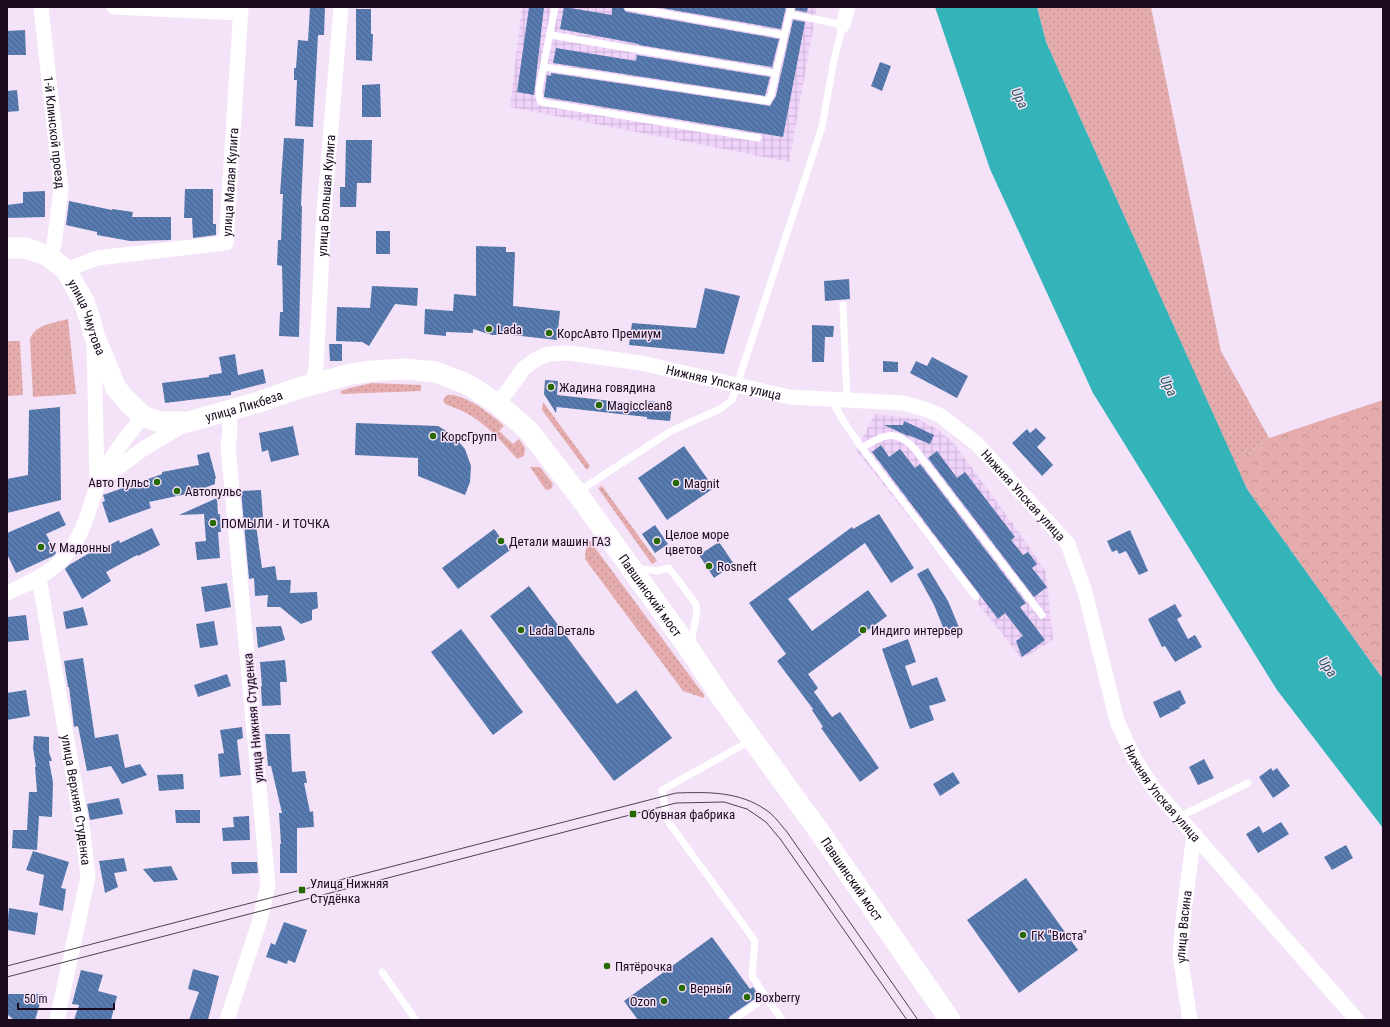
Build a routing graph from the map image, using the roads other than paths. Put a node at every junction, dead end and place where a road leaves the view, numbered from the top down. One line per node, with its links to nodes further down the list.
1 (41, 7): 16 (street, 1-й Клинской проезд)
2 (114, 7): 7 (street)
3 (341, 7): 20 (street, улица Большая Кулига)
4 (555, 7): 10 (lane)
5 (628, 7): 11 (lane)
6 (848, 7): 9 (street)
7 (241, 10): 17 (street, улица Малая Кулига)
8 (791, 10): 9 (lane); 11 (lane)
9 (843, 25): 21 (lane)
10 (551, 35): 12 (lane); 13 (lane)
11 (784, 35): 13 (lane)
12 (544, 67): 13 (lane); 14 (lane)
13 (775, 73)
14 (758, 138)
15 (7, 248): 16 (main road, улица Чмутова)
16 (48, 256): 17 (main road, улица Чмутова)
17 (66, 270): 19 (main road, улица Чмутова)
18 (843, 305): 23 (lane)
19 (94, 336): 26 (main road, улица Чмутова); 30 (street)
20 (313, 384): 24 (main road, улица Ликбеза); 25 (main road, улица Ликбеза)
21 (737, 386): 22 (street, Нижняя Упская улица); 24 (street, Нижняя Упская улица); 31 (lane)
22 (831, 399): 23 (street, Нижняя Упская улица); 28 (lane)
23 (847, 400): 40 (street, Нижняя Упская улица)
24 (498, 404): 29 (main road, улица Ликбеза)
25 (228, 410): 27 (main road, улица Ликбеза); 45 (street, улица Нижняя Cтуденкa)
26 (143, 416): 27 (main road, улица Ликбеза); 30 (street)
27 (188, 422): 30 (street)
28 (862, 448): 35 (lane); 36 (lane)
29 (547, 452): 31 (main road, Павшинский мост)
30 (97, 486): 33 (street)
31 (577, 493): 32 (main road, Павшинский мост)
32 (630, 568): 37 (main road, Павшинский мост); 37 (lane)
33 (39, 578): 34 (street); 44 (street, улица Верхняя Студенка)
34 (7, 594)
35 (976, 597)
36 (1042, 615)
37 (690, 650): 38 (main road, Павшинский мост)
38 (752, 740): 43 (lane); 49 (main road, Павшинский мост)
39 (1248, 783): 40 (lane)
40 (1180, 817): 41 (street, Нижняя Упская улица)
41 (1194, 834): 50 (street, улица Васина); 51 (street, Нижняя Упская улица)
42 (382, 972): 46 (lane)
43 (766, 997): 47 (lane); 48 (lane)
44 (57, 1020)
45 (227, 1020)
46 (416, 1020)
47 (733, 1020)
48 (782, 1020)
49 (950, 1020)
50 (1190, 1020)
51 (1357, 1020)

